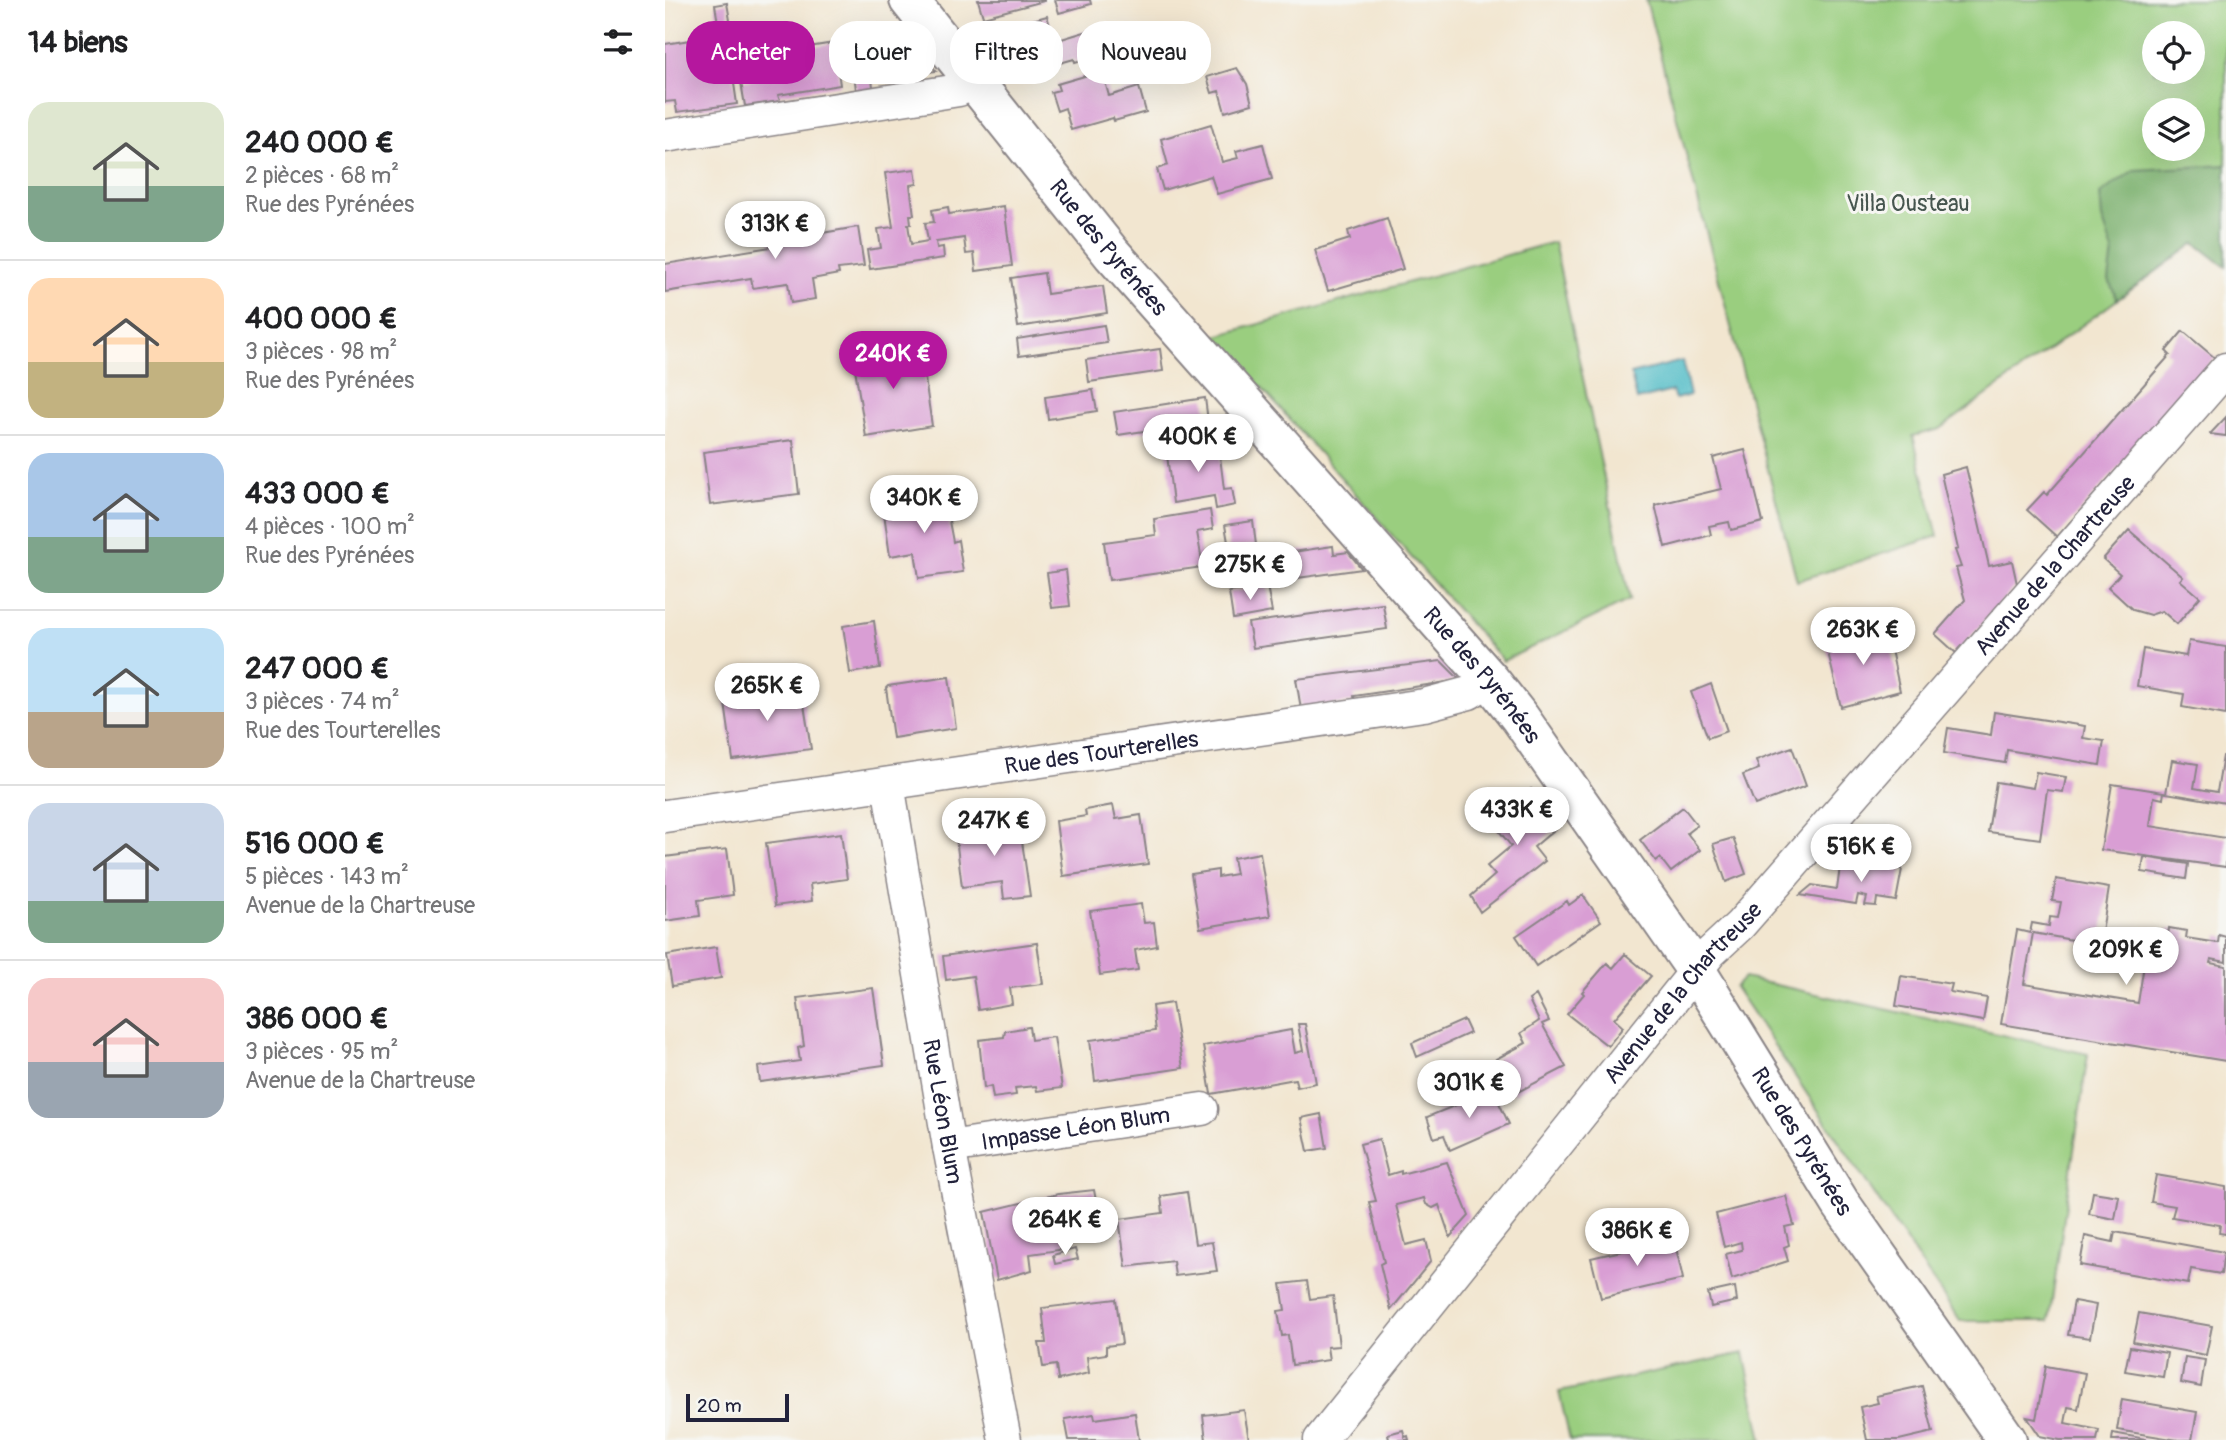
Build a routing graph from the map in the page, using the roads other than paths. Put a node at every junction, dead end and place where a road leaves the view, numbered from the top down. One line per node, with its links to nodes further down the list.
1 (909, 0): 2 (street, Rue des Pyrénées)
2 (950, 51)
3 (967, 84): 5 (street)
4 (977, 84): 7 (street, Rue des Pyrénées)
5 (665, 136)
6 (2226, 369): 10 (street, Avenue de la Chartreuse)
7 (1490, 680): 8 (street, Rue des Tourterelles); 10 (street, Rue des Pyrénées)
8 (888, 784): 9 (street, Rue des Tourterelles); 12 (street, Rue Léon Blum)
9 (665, 816)
10 (1696, 970): 14 (street, Avenue de la Chartreuse); 15 (street, Rue des Pyrénées)
11 (1202, 1109): 12 (street, Impasse Léon Blum)
12 (949, 1147): 13 (street, Rue Léon Blum)
13 (1005, 1440)
14 (1320, 1440)
15 (2007, 1440)

